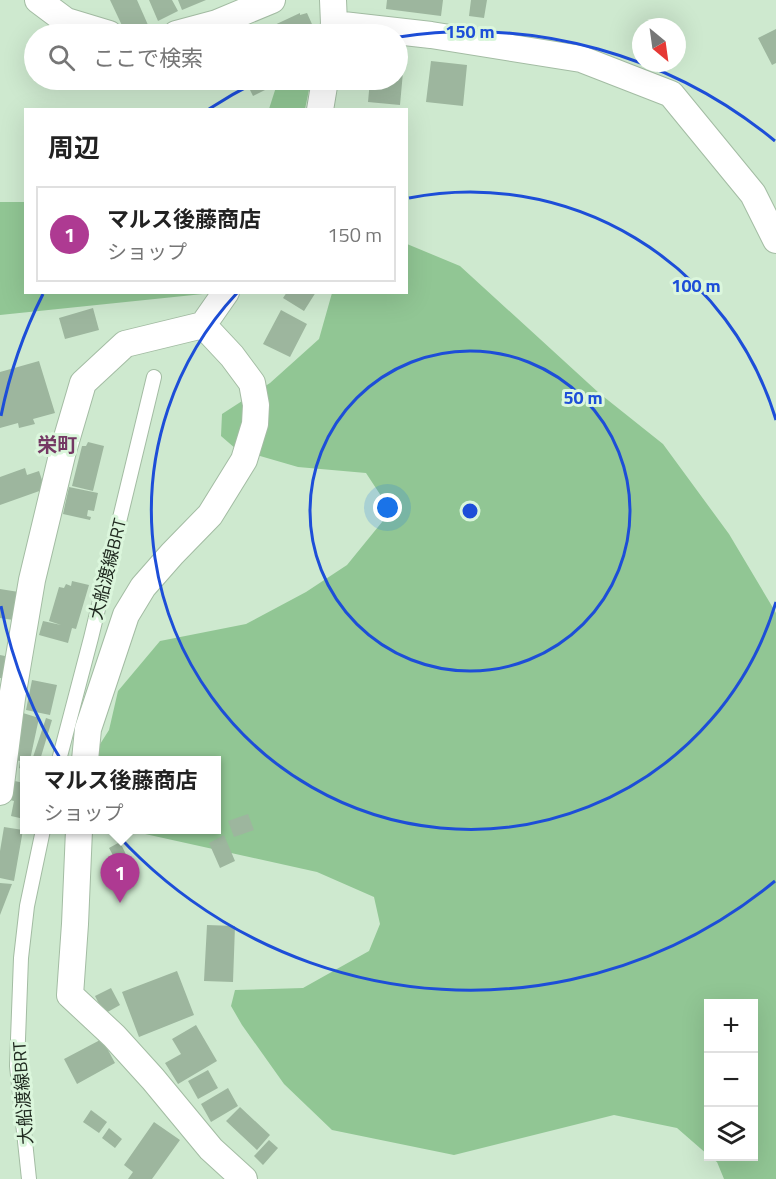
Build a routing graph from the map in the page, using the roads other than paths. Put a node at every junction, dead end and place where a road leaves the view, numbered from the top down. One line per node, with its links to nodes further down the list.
1 (38, 0): 4 (street)
2 (272, 0): 5 (street)
3 (333, 20): 6 (street)
4 (76, 24)
5 (213, 24)
6 (359, 24)
7 (408, 31): 10 (street)
8 (323, 90): 9 (street)
9 (320, 108)
10 (776, 240)
11 (225, 294): 12 (street)
12 (203, 325): 14 (street); 16 (street)
13 (154, 376): 15 (lane, 大船渡線BRT)
14 (6, 698): 17 (street)
15 (60, 756)
16 (85, 756)
17 (0, 786)
18 (42, 834): 20 (lane, 大船渡線BRT)
19 (79, 834): 21 (street)
20 (29, 1179)
21 (244, 1179)

